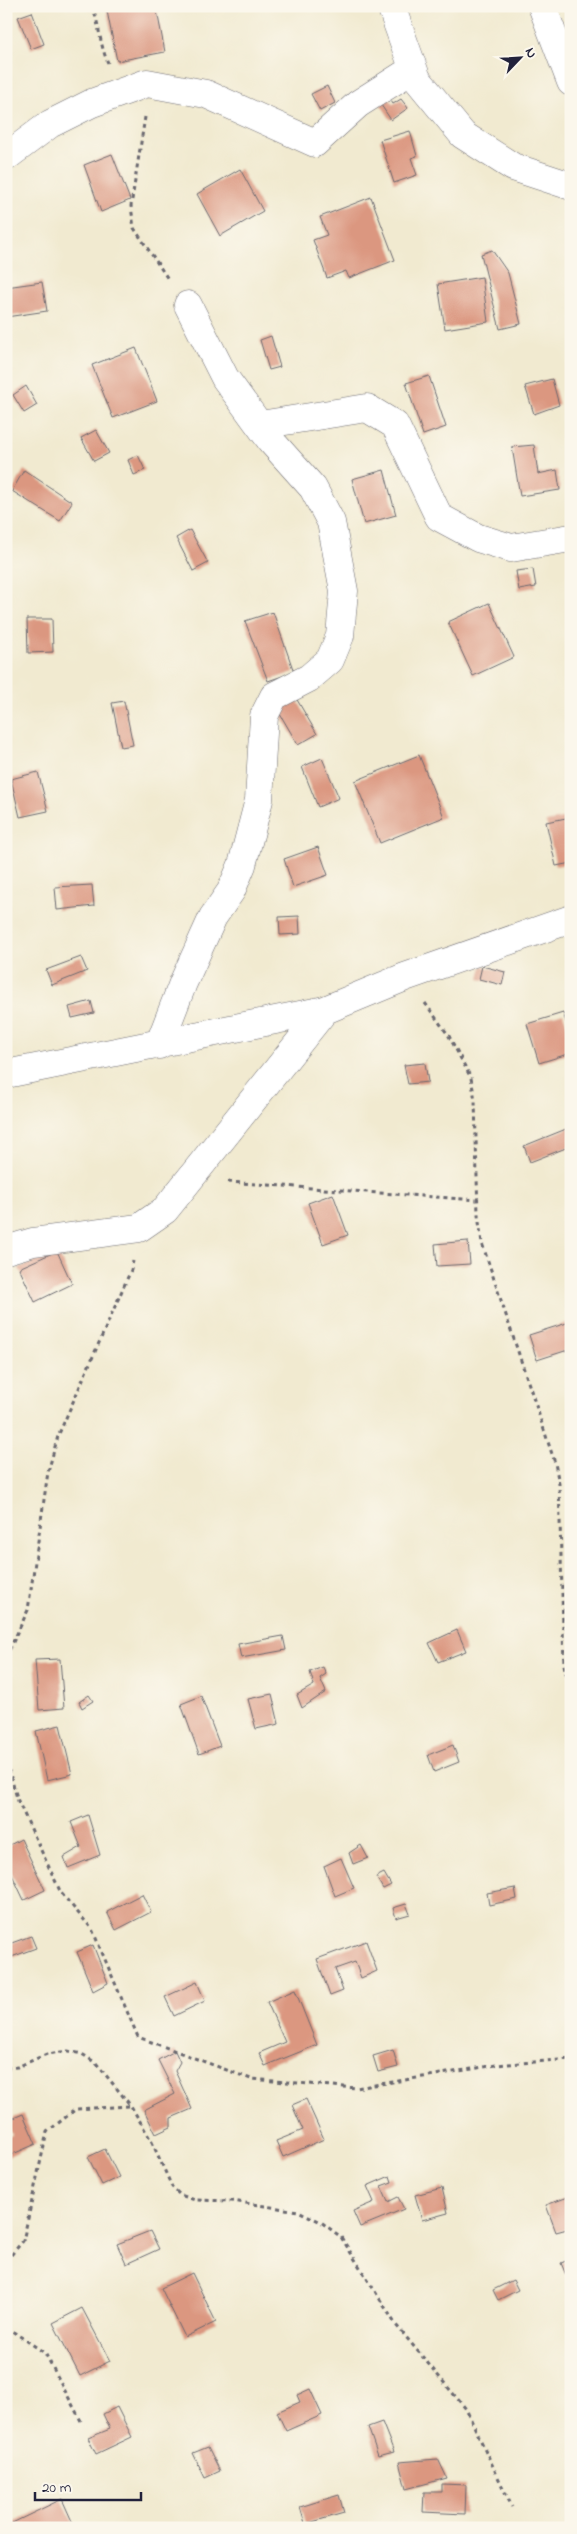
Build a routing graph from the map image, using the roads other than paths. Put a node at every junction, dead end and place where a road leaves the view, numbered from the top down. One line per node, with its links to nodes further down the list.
1 (391, 6): 3 (street)
2 (542, 6): 4 (street)
3 (413, 69): 5 (street); 6 (street)
4 (571, 82)
5 (6, 158)
6 (571, 186)
7 (188, 305): 8 (street)
8 (260, 425): 9 (street); 12 (street)
9 (571, 538)
10 (571, 919): 11 (street)
11 (324, 1010): 12 (street); 14 (street)
12 (159, 1045): 13 (street)
13 (6, 1074)
14 (6, 1250)

